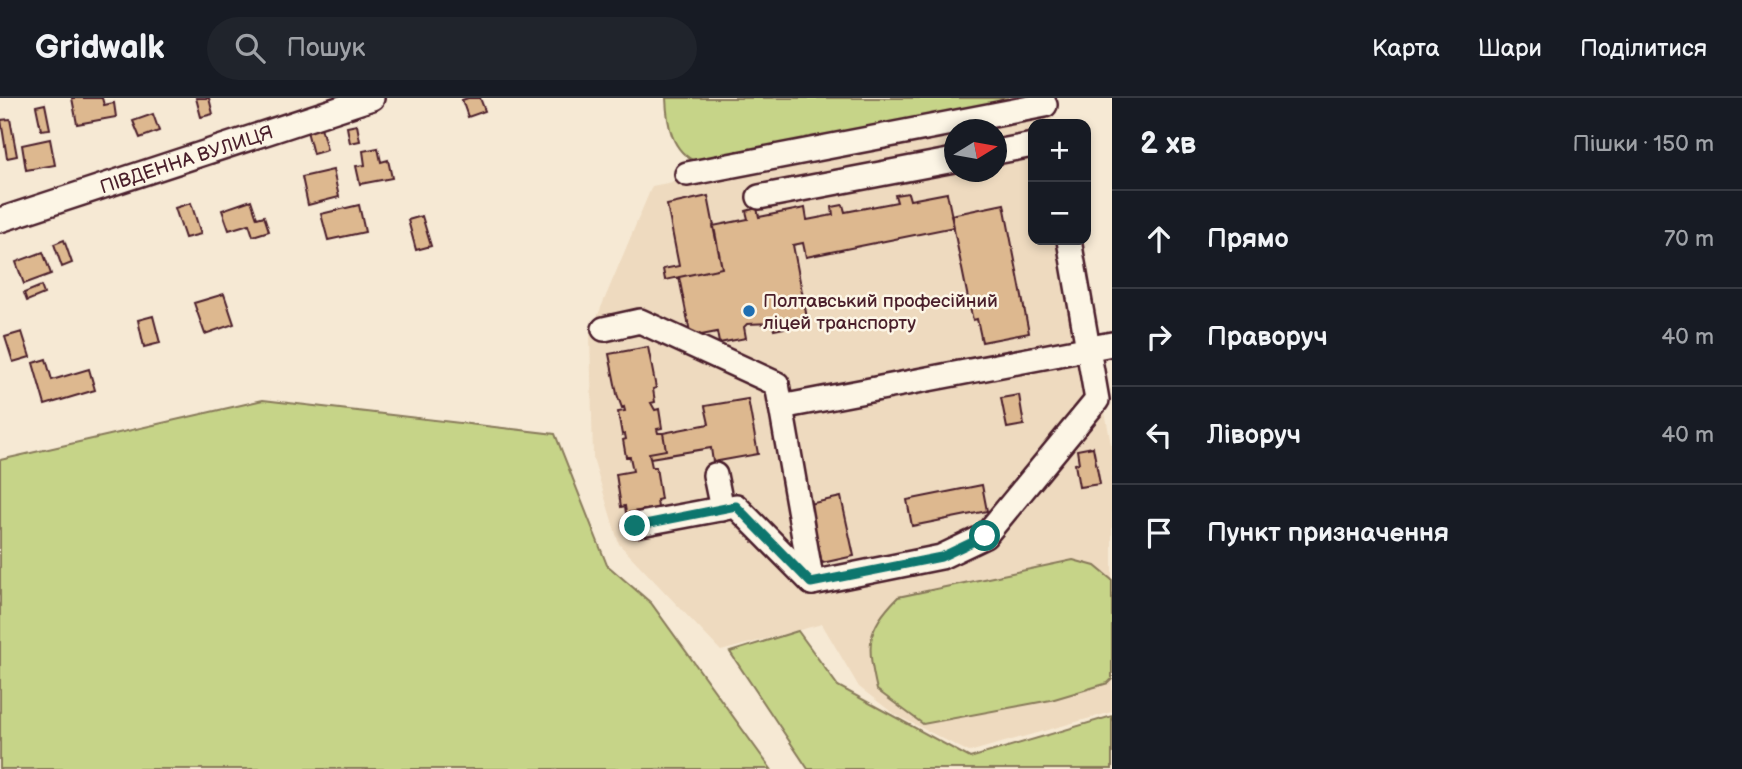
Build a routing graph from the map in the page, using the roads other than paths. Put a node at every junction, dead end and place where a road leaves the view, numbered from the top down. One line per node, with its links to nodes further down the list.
1 (372, 98): 8 (street, ПІВДЕННА ВУЛИЦЯ)
2 (1045, 109): 6 (street)
3 (1028, 146): 4 (street)
4 (1007, 150)
5 (944, 162): 7 (street)
6 (687, 174)
7 (759, 197)
8 (0, 220)
9 (1071, 245): 11 (street)
10 (604, 329): 12 (street)
11 (1101, 346): 12 (street); 16 (street)
12 (781, 407): 16 (street)
13 (715, 475): 14 (street)
14 (722, 509): 15 (street); 16 (street)
15 (635, 526)
16 (811, 583)

